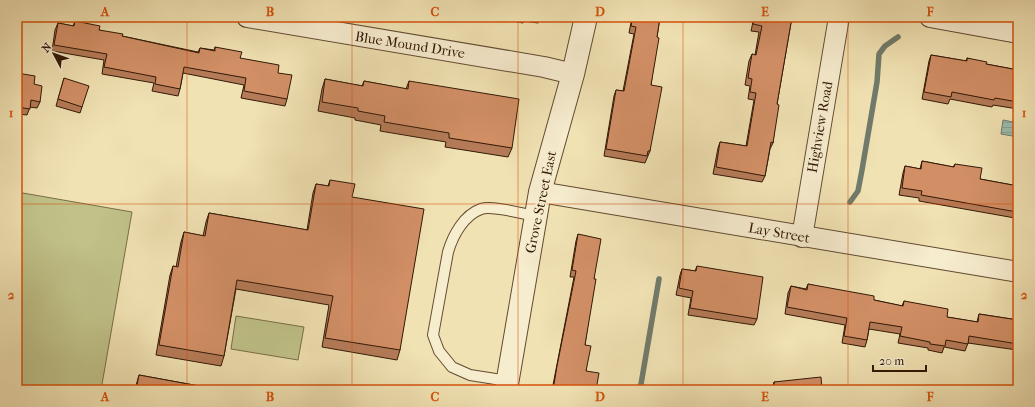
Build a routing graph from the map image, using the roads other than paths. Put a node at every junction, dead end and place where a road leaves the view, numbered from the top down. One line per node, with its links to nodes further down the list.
1 (248, 17): 5 (street, Blue Mound Drive)
2 (586, 17): 7 (street, Grove Street East)
3 (839, 17): 10 (street, Highview Road)
4 (930, 17): 6 (street)
5 (327, 24): 7 (street, Blue Mound Drive)
6 (1018, 33)
7 (573, 74): 8 (street, Grove Street East)
8 (540, 192): 9 (street, Grove Street East); 10 (street, Lay Street)
9 (536, 216): 12 (street, Grove Street East); 12 (lane)
10 (802, 237): 11 (street, Lay Street)
11 (1018, 272)
12 (507, 385)

